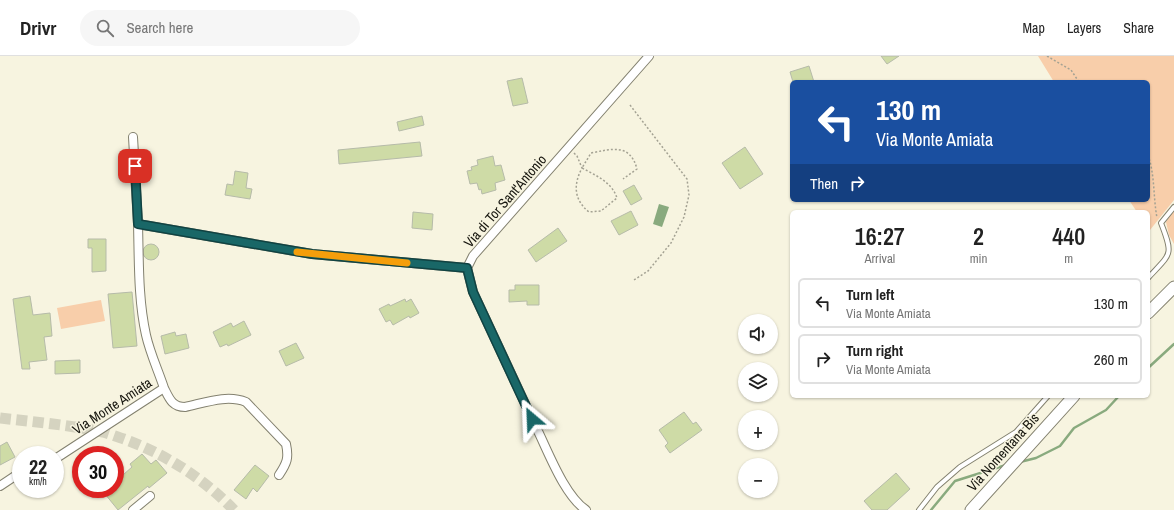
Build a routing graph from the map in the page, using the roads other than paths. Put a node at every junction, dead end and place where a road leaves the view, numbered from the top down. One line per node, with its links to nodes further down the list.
1 (649, 56): 5 (street, Via di Tor Sant'Antonio)
2 (133, 137): 4 (street, Via Monte Amiata)
3 (1174, 207): 6 (lane)
4 (138, 224): 5 (street); 9 (street, Via Monte Amiata)
5 (467, 268): 18 (street, Via di Tor Sant'Antonio)
6 (1150, 276)
7 (1174, 287): 8 (main road)
8 (1150, 311)
9 (164, 388): 12 (street, Via Monte Amiata); 13 (street)
10 (1046, 398): 19 (lane)
11 (1072, 398): 20 (main road, Via Nomentana Bis)
12 (64, 453)
13 (279, 475)
14 (12, 478): 15 (street)
15 (0, 486)
16 (150, 496): 17 (street)
17 (133, 510)
18 (586, 510)
19 (919, 510)
20 (970, 510)

